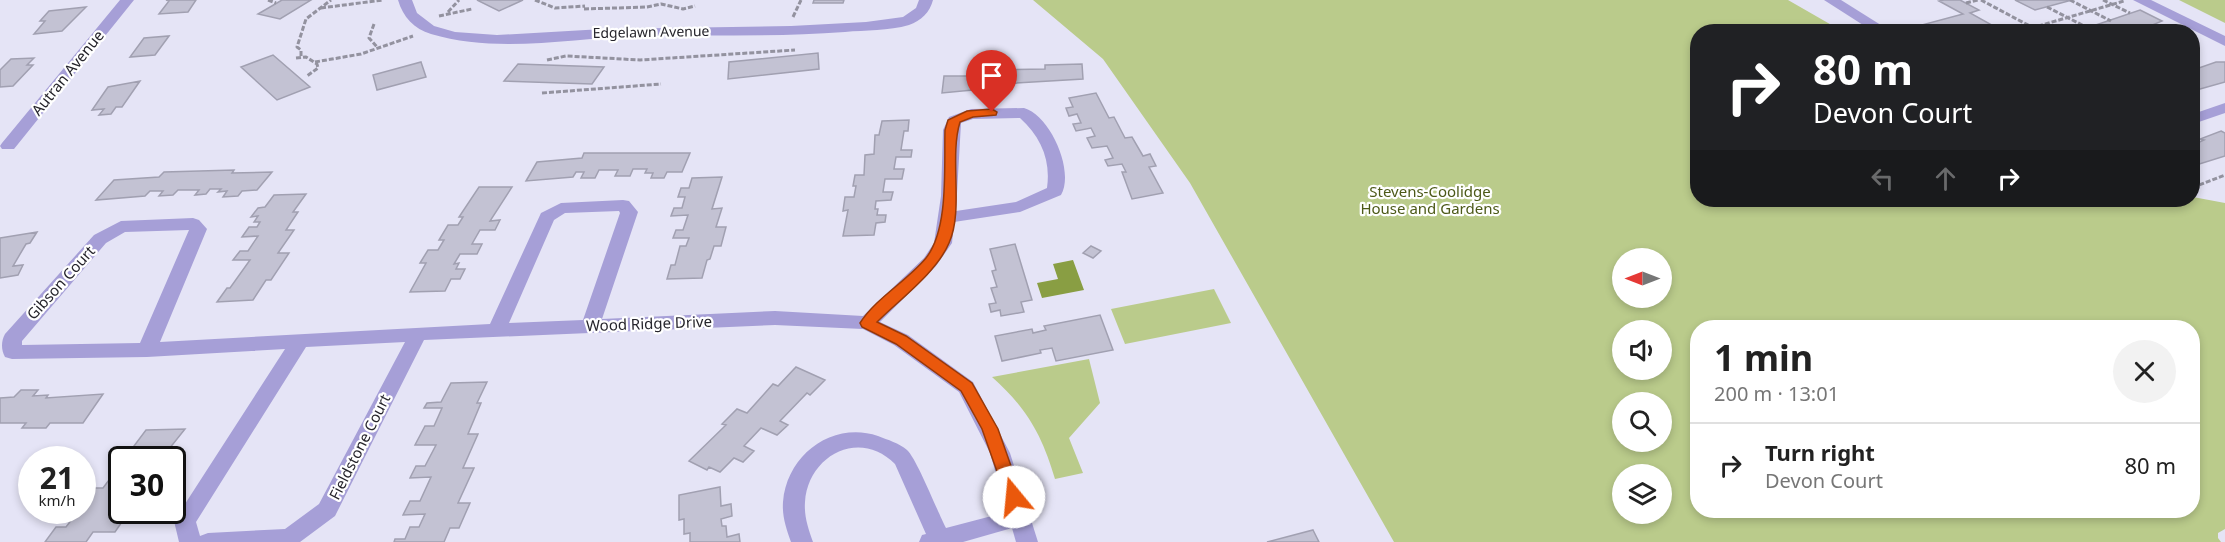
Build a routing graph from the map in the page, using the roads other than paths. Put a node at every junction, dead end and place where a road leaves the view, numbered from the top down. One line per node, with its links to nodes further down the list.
1 (128, 0): 12 (street, Autran Avenue)
2 (405, 0): 3 (street, Edgelawn Avenue)
3 (926, 0)
4 (1831, 0): 6 (street)
5 (2140, 0): 7 (street)
6 (1872, 24)
7 (2189, 24)
8 (2200, 30): 9 (street)
9 (2225, 42)
10 (2225, 108): 11 (street)
11 (2200, 117)
12 (8, 146)
13 (948, 218): 13 (street); 14 (street)
14 (867, 323): 15 (street, Wood Ridge Drive); 20 (street, Wood Ridge Drive)
15 (590, 327): 16 (street, Wood Ridge Drive); 16 (street)
16 (496, 331): 17 (street, Wood Ridge Drive)
17 (418, 334): 18 (street, Wood Ridge Drive); 23 (street, Fieldstone Court)
18 (300, 340): 19 (street, Wood Ridge Drive); 22 (street)
19 (147, 351): 19 (street, Gibson Court)
20 (1020, 517): 21 (street); 25 (street, Wood Ridge Drive)
21 (935, 540): 24 (street)
22 (190, 542)
23 (208, 542)
24 (802, 542)
25 (1028, 542)

